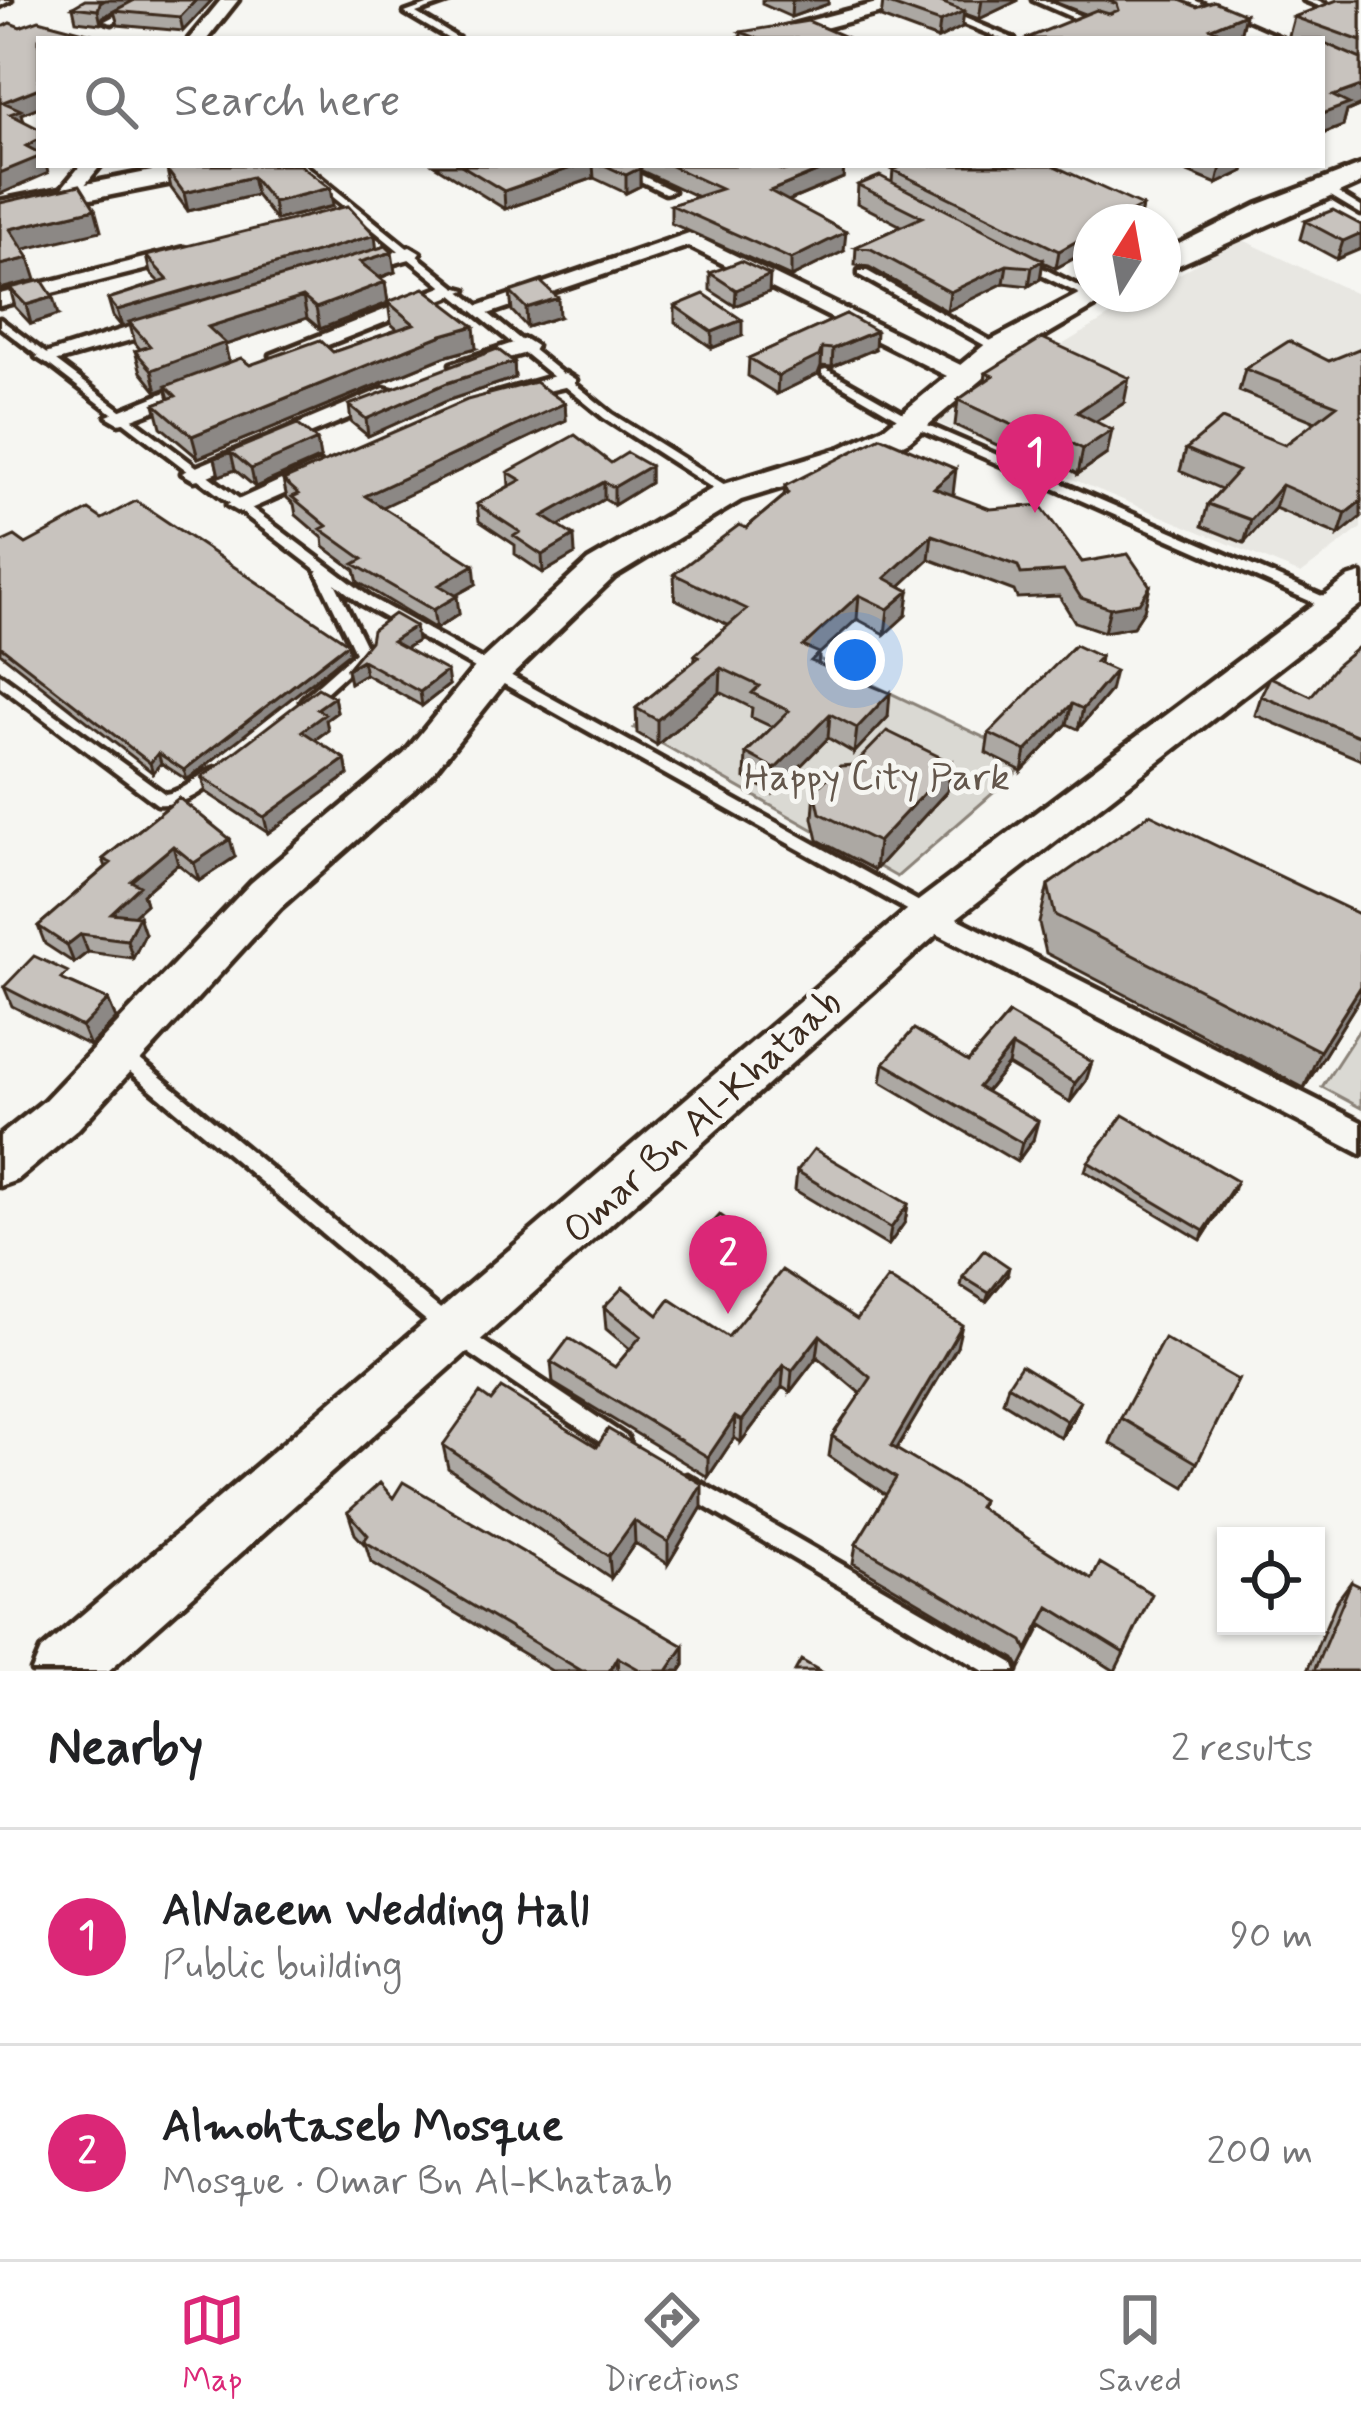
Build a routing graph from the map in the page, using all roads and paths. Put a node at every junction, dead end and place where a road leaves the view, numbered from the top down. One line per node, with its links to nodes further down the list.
1 (150, 0): 9 (lane)
2 (230, 0): 11 (street)
3 (449, 0): 12 (lane)
4 (916, 0): 13 (street); 14 (lane)
5 (1037, 0): 10 (lane)
6 (1180, 0): 15 (street)
7 (1309, 0): 8 (lane)
8 (1324, 5)
9 (110, 21)
10 (1107, 29)
11 (200, 36)
12 (450, 36)
13 (765, 36)
14 (1003, 36)
15 (1259, 36)
16 (89, 168): 23 (street)
17 (207, 168): 23 (street)
18 (303, 168): 25 (lane)
19 (619, 168): 22 (lane)
20 (1361, 172): 21 (street)
21 (1322, 187): 26 (lane); 30 (street)
22 (668, 191)
23 (67, 194): 24 (street)
24 (4, 205)
25 (359, 210): 27 (street); 29 (lane)
26 (1361, 211)
27 (319, 220)
28 (218, 246): 36 (street)
29 (410, 253): 33 (street); 35 (lane)
30 (1181, 254)
31 (1011, 256): 34 (lane)
32 (863, 274): 42 (lane)
33 (319, 279)
34 (1073, 285)
35 (454, 290): 37 (lane); 48 (street)
36 (0, 300)
37 (480, 309): 41 (lane); 45 (street)
38 (1073, 310): 42 (street)
39 (183, 318): 43 (street)
40 (0, 322): 43 (lane)
41 (526, 346): 46 (lane); 51 (street)
42 (999, 350): 45 (street)
43 (46, 357): 48 (lane)
44 (826, 372): 49 (lane)
45 (967, 377): 49 (street)
46 (566, 380): 47 (street); 52 (lane)
47 (478, 403)
48 (119, 416): 51 (lane)
49 (912, 422): 52 (street); 55 (lane)
50 (349, 457): 53 (street)
51 (194, 473): 53 (lane)
52 (729, 494): 56 (street)
53 (239, 505): 54 (lane)
54 (319, 565): 56 (lane); 58 (lane)
55 (1349, 596): 60 (street, Omar Bn Al-Khataab)
56 (493, 671): 60 (lane); 61 (street)
57 (0, 679): 59 (lane)
58 (293, 712)
59 (238, 755)
60 (929, 916): 62 (street); 64 (street, Omar Bn Al-Khataab)
61 (121, 1054): 63 (street); 64 (lane)
62 (1361, 1139)
63 (0, 1165)
64 (455, 1333): 65 (lane); 67 (street, Omar Bn Al-Khataab)
65 (647, 1460)
66 (667, 1472): 68 (lane)
67 (62, 1671)
68 (1005, 1671)

